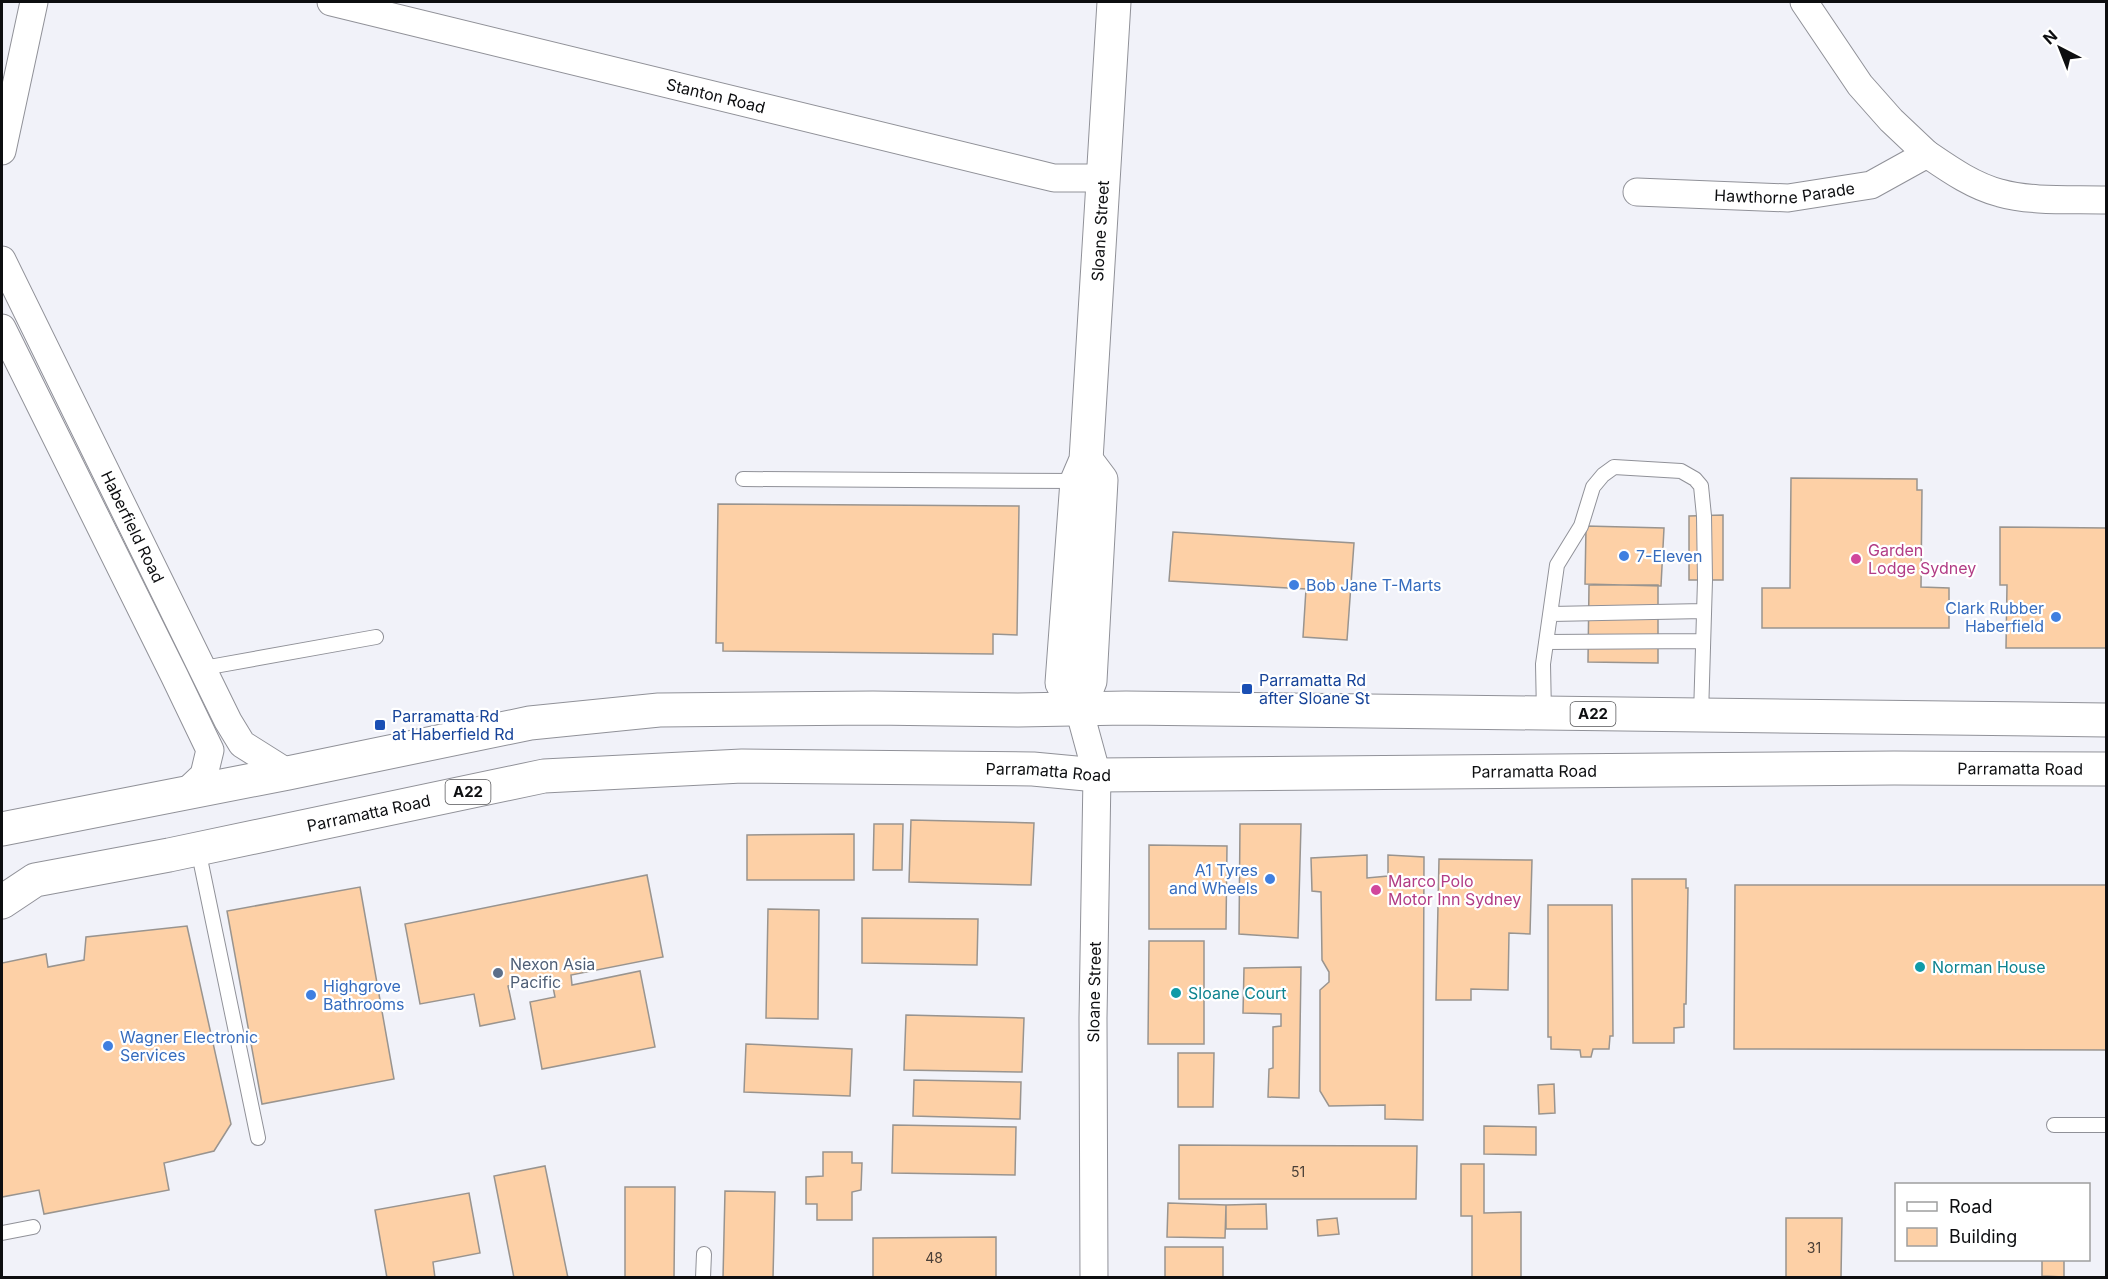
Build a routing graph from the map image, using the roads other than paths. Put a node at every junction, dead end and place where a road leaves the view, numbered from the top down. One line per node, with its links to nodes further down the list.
1 (34, 2): 5 (street)
2 (331, 2): 7 (street, Stanton Road)
3 (1114, 2): 7 (main road, Sloane Street)
4 (1804, 2): 6 (street)
5 (2, 151)
6 (1927, 154): 8 (street, Hawthorne Parade); 9 (street)
7 (1103, 178): 12 (main road, Sloane Street)
8 (1636, 192)
9 (2106, 200)
10 (2, 260): 19 (street, Haberfield Road)
11 (2, 328): 20 (street, Haberfield Road)
12 (1088, 474): 13 (lane); 21 (main road, Sloane Street)
13 (743, 479)
14 (1704, 611): 15 (lane); 15 (lane); 17 (lane)
15 (1551, 614): 18 (lane)
16 (376, 637): 19 (lane)
17 (1703, 641): 18 (lane); 23 (lane)
18 (1546, 642): 22 (lane)
19 (202, 669): 20 (lane); 26 (street, Haberfield Road)
20 (174, 675): 28 (street, Haberfield Road)
21 (1079, 709): 22 (main road, A22); 26 (main road, A22); 27 (street, Sloane Street)
22 (1544, 714): 23 (main road, A22)
23 (1701, 715): 24 (main road, A22)
24 (2106, 720)
25 (2106, 769): 27 (main road, Parramatta Road / A22)
26 (288, 773): 28 (main road, A22)
27 (1097, 775): 30 (main road, Parramatta Road / A22); 41 (street, Sloane Street)
28 (185, 793): 29 (main road, A22)
29 (2, 830)
30 (198, 848): 31 (main road, Parramatta Road / A22); 36 (lane)
31 (34, 880): 32 (lane, Parramatta Road); 33 (main road, A22)
32 (2, 891)
33 (2, 902)
34 (2054, 1125): 35 (lane)
35 (2106, 1125)
36 (258, 1138)
37 (33, 1227): 38 (lane)
38 (2, 1233)
39 (704, 1254): 40 (lane)
40 (703, 1278)
41 (1094, 1278)

